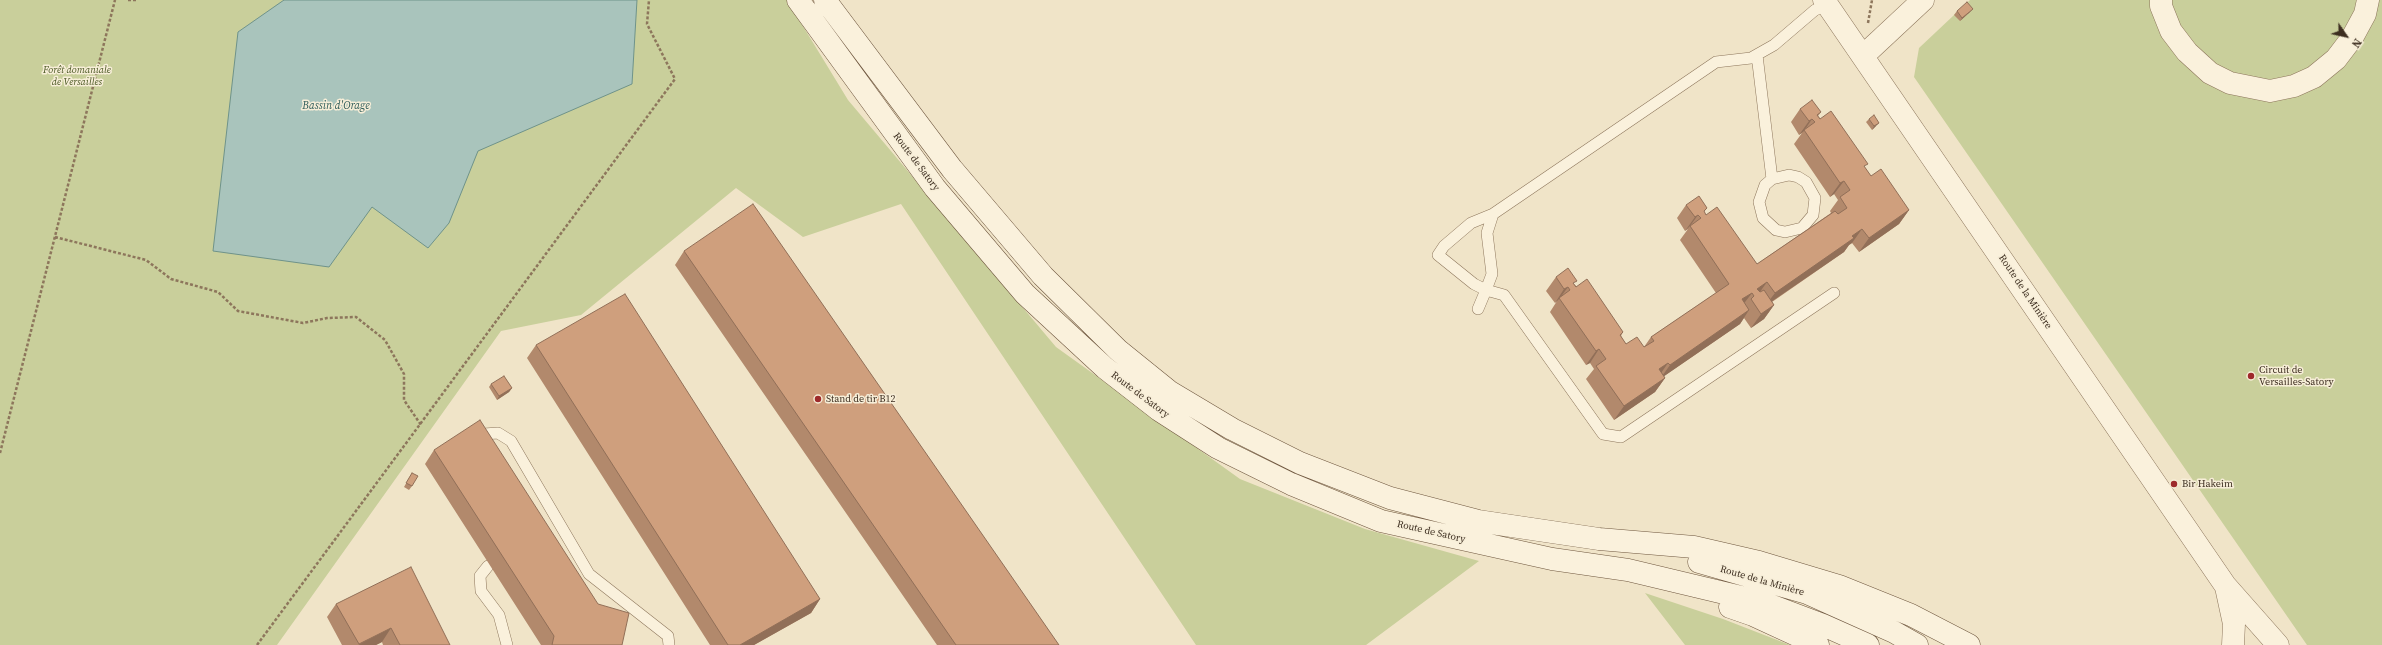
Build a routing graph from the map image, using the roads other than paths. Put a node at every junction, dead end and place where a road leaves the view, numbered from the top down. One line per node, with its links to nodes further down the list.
1 (798, 0): 17 (main road, Route de Satory)
2 (825, 0): 15 (main road, Route de Satory)
3 (1923, 0): 8 (main road)
4 (2161, 0): 5 (main road)
5 (2368, 0)
6 (1826, 2): 7 (lane); 8 (main road, Route de la Minière)
7 (1757, 55): 9 (lane); 10 (lane)
8 (1863, 56): 18 (main road, Route de la Minière)
9 (1772, 179): 9 (lane)
10 (1493, 214): 11 (lane); 11 (lane)
11 (1486, 290): 12 (lane); 13 (lane)
12 (1834, 293)
13 (1478, 309)
14 (484, 434): 20 (lane)
15 (1599, 539): 23 (main road, Route de la Minière); 24 (main road)
16 (488, 566): 19 (lane)
17 (1628, 570): 21 (main road); 22 (main road, Route de la Minière)
18 (2225, 585): 25 (main road); 26 (main road)
19 (507, 645)
20 (669, 645)
21 (1818, 645)
22 (1868, 645)
23 (1918, 645)
24 (1969, 645)
25 (2233, 645)
26 (2278, 645)

